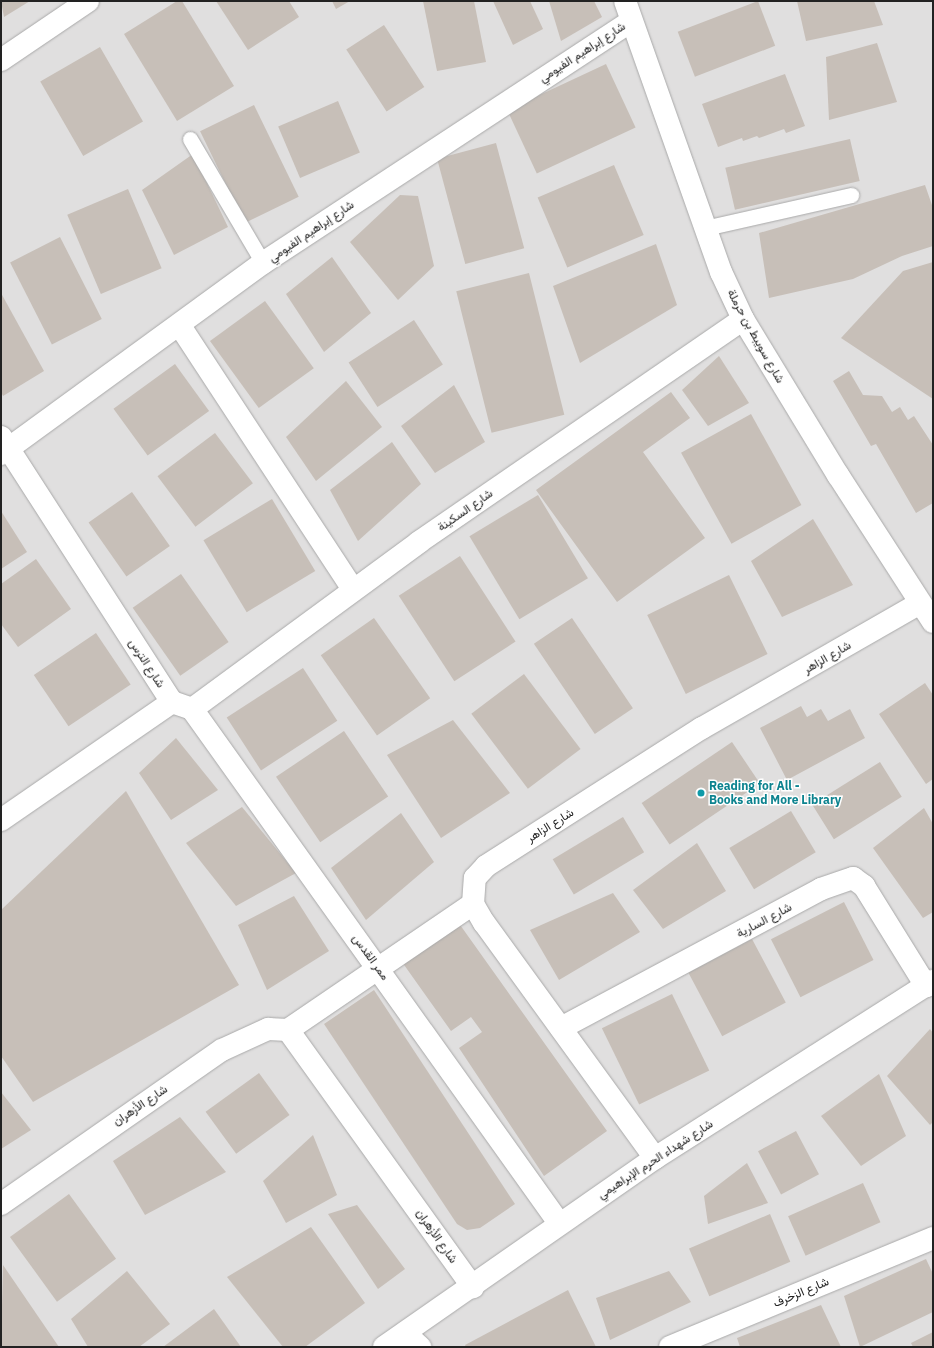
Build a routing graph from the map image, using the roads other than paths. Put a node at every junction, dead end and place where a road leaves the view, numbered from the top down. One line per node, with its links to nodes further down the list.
1 (88, 1): 3 (street)
2 (628, 11): 6 (street, شارع سويبط بن حرملة); 7 (street, شارع إبراهيم الفيومي)
3 (1, 60)
4 (190, 139): 7 (lane)
5 (851, 196): 6 (lane)
6 (705, 228): 8 (street, شارع سويبط بن حرملة)
7 (263, 263): 9 (street, شارع إبراهيم الفيومي)
8 (743, 319): 11 (street, شارع السكينة); 12 (street, شارع سويبط بن حرملة)
9 (180, 326): 10 (street, شارع إبراهيم الفيومي); 11 (street)
10 (4, 446): 14 (street, شارع الترس)
11 (353, 588): 14 (street, شارع السكينة)
12 (920, 604): 13 (street, شارع سويبط بن حرملة); 16 (street, شارع الزاهر)
13 (933, 622)
14 (182, 706): 15 (street); 17 (street, ممر القدس)
15 (1, 820)
16 (473, 904): 17 (street); 19 (street)
17 (379, 968): 20 (street); 23 (street, ممر القدس)
18 (930, 983): 19 (street, شارع السارية); 21 (street, شارع شهداء الحرم الإبراهيمي)
19 (561, 1028): 21 (street)
20 (288, 1030): 22 (street, شارع الأزهران); 25 (street, شارع الأزهران)
21 (655, 1158): 23 (street, شارع شهداء الحرم الإبراهيمي)
22 (1, 1204)
23 (559, 1223): 25 (street, شارع شهداء الحرم الإبراهيمي)
24 (933, 1238): 28 (street, شارع الزخرف)
25 (473, 1286): 26 (street, شارع شهداء الحرم الإبراهيمي)
26 (412, 1340): 27 (street, شارع شهداء الحرم الإبراهيمي)
27 (384, 1347)
28 (670, 1347)

